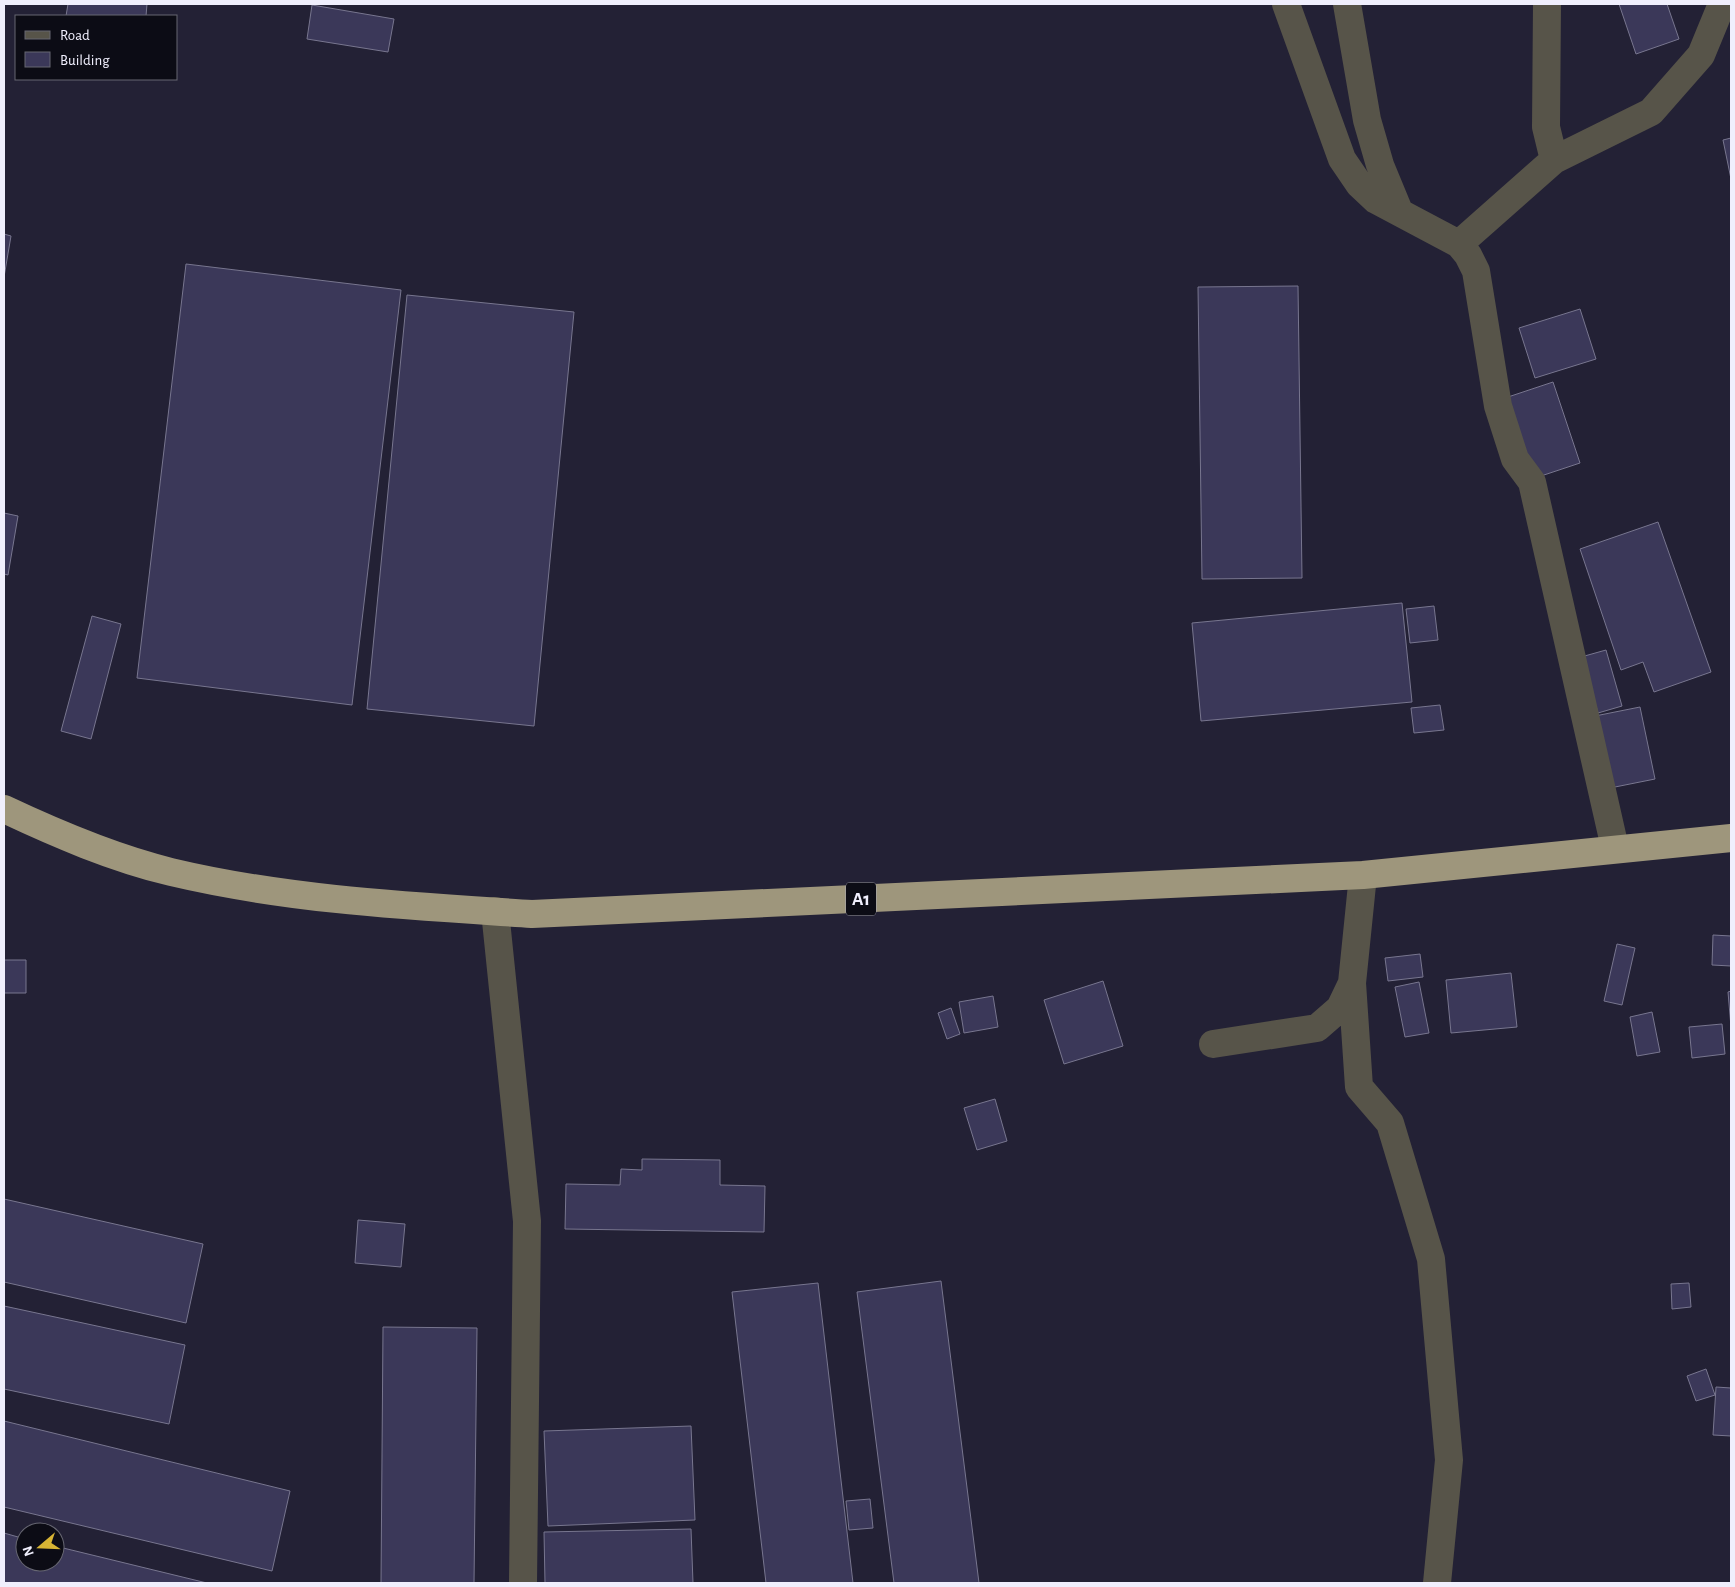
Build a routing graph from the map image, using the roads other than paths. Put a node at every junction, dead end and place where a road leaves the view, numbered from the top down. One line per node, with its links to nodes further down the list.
1 (1286, 4): 6 (street)
2 (1347, 4): 6 (street)
3 (1547, 4): 5 (street)
4 (1722, 4): 5 (street)
5 (1554, 160): 7 (street)
6 (1399, 211): 7 (street)
7 (1459, 244): 10 (street)
8 (4, 809): 12 (highway, A1)
9 (1731, 838): 10 (highway, A1)
10 (1615, 848): 11 (highway, A1)
11 (1363, 876): 12 (highway, A1); 13 (street)
12 (495, 912): 15 (street)
13 (1352, 983): 14 (street); 16 (street)
14 (1213, 1044)
15 (523, 1583)
16 (1437, 1583)

